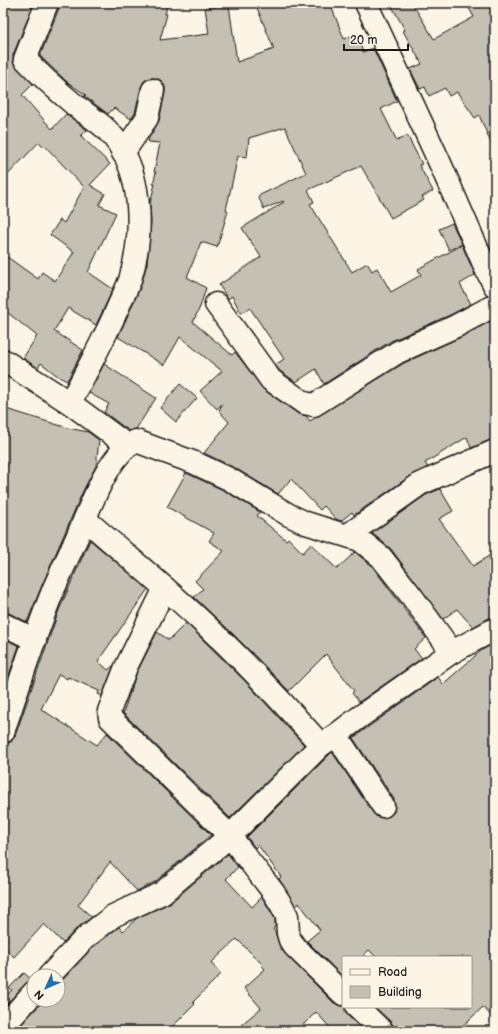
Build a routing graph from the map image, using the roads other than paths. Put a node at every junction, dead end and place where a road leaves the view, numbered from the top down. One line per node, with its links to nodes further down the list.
1 (47, 3): 4 (street)
2 (366, 3): 5 (street)
3 (153, 90): 4 (street)
4 (123, 153): 9 (street)
5 (495, 286)
6 (216, 304): 7 (street)
7 (495, 304)
8 (3, 360): 9 (street)
9 (70, 402): 10 (street)
10 (128, 446): 12 (street); 13 (street)
11 (495, 451): 13 (street)
12 (85, 519): 14 (street); 17 (street)
13 (348, 535): 18 (street)
14 (165, 588): 20 (street); 22 (street)
15 (3, 624): 17 (street)
16 (495, 629): 18 (street)
17 (35, 640): 19 (street)
18 (452, 652): 20 (street)
19 (3, 732)
20 (328, 740): 21 (street); 22 (street)
21 (383, 806)
22 (230, 836): 23 (street); 24 (street)
23 (57, 968)
24 (342, 993)
25 (26, 1001): 27 (street)
26 (358, 1008): 28 (street)
27 (3, 1027)
28 (382, 1031)

